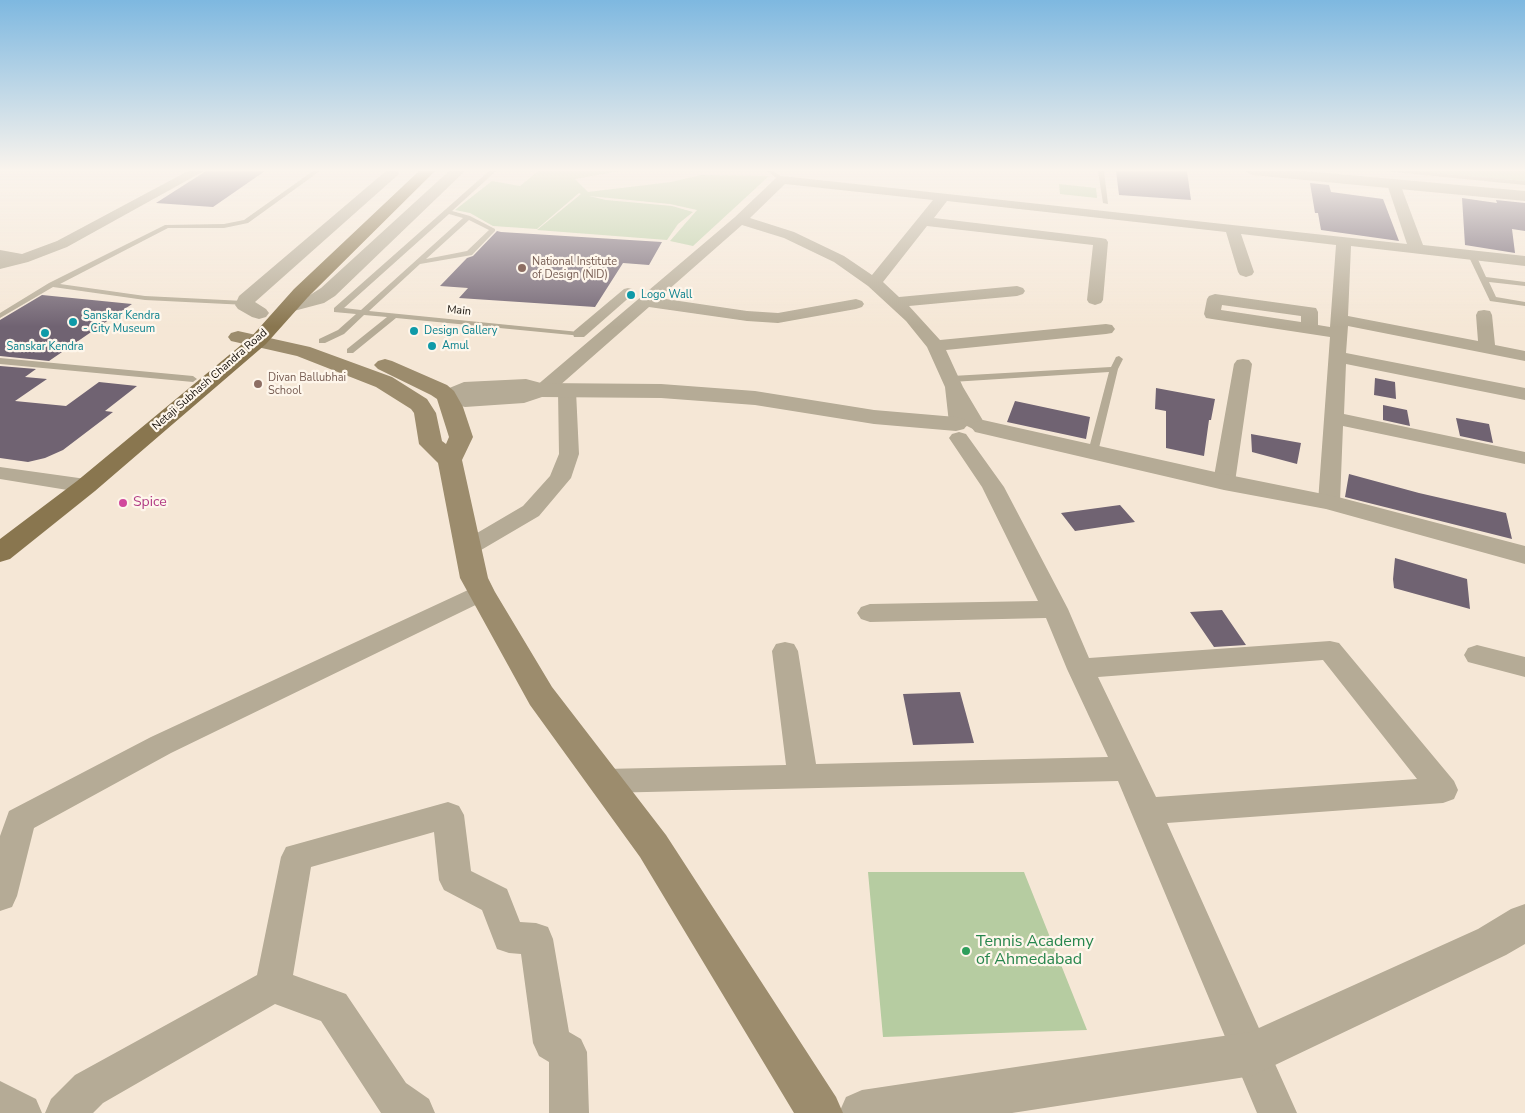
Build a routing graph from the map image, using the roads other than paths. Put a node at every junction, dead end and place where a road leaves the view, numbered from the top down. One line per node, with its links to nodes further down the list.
1 (101, 223): 20 (street)
2 (241, 223): 27 (lane)
3 (347, 223): 41 (main road, Netaji Subhash Chandra Road)
4 (375, 223): 36 (main road, Netaji Subhash Chandra Road)
5 (401, 223): 36 (street)
6 (436, 223): 37 (lane, Main)
7 (462, 223): 22 (lane)
8 (479, 223): 22 (lane)
9 (737, 223): 32 (street)
10 (755, 223): 26 (street)
11 (922, 223): 26 (street)
12 (940, 223): 31 (street)
13 (1170, 223): 15 (street)
14 (1407, 223): 17 (street)
15 (1232, 230): 16 (street); 24 (street)
16 (1344, 240): 17 (street); 42 (street)
17 (1417, 250): 19 (street)
18 (0, 255): 20 (street)
19 (1472, 255): 21 (street); 25 (lane)
20 (23, 259): 23 (street)
21 (1525, 261)
22 (418, 263): 37 (lane)
23 (0, 264)
24 (1246, 272)
25 (1484, 279): 28 (lane); 35 (lane)
26 (874, 283): 33 (street)
27 (52, 284): 39 (lane); 41 (lane)
28 (1525, 284)
29 (1017, 290): 33 (street)
30 (628, 292): 45 (street)
31 (1094, 300)
32 (644, 301): 34 (street); 58 (street)
33 (895, 302): 47 (street)
34 (856, 304)
35 (1525, 304)
36 (290, 306): 41 (main road, Netaji Subhash Chandra Road)
37 (361, 313): 40 (lane, Main); 46 (lane)
38 (1484, 314): 48 (street)
39 (0, 316)
40 (394, 316): 45 (lane, Main); 49 (lane)
41 (253, 324): 46 (main road); 56 (main road, Netaji Subhash Chandra Road); 62 (main road); 70 (main road, Netaji Subhash Chandra Road)
42 (1339, 326): 44 (street); 48 (street); 51 (street)
43 (1106, 329): 47 (street)
44 (1309, 329): 44 (street)
45 (579, 334)
46 (322, 340): 49 (main road)
47 (934, 346): 57 (street)
48 (1487, 349): 50 (street)
49 (350, 351): 61 (main road)
50 (1525, 356)
51 (1337, 357): 60 (street); 63 (street)
52 (1119, 359): 55 (lane)
53 (0, 361): 56 (lane)
54 (1243, 364): 69 (street)
55 (1114, 369): 57 (lane); 65 (lane)
56 (193, 379): 70 (main road, Netaji Subhash Chandra Road)
57 (953, 383): 64 (street)
58 (541, 390): 59 (street); 61 (street)
59 (567, 391): 64 (street); 73 (street)
60 (1525, 394)
61 (448, 396): 62 (street); 67 (main road)
62 (419, 404): 67 (main road)
63 (1334, 418): 66 (street); 71 (street)
64 (969, 431): 65 (street); 77 (street)
65 (1083, 450): 69 (street)
66 (1525, 458)
67 (450, 460): 73 (main road)
68 (0, 473): 70 (street)
69 (1224, 482): 71 (street)
70 (77, 485): 72 (main road, Netaji Subhash Chandra Road); 74 (main road, Netaji Subhash Chandra Road)
71 (1329, 502): 75 (street)
72 (0, 535)
73 (468, 548): 76 (main road)
74 (0, 553)
75 (1525, 555)
76 (481, 592): 85 (main road); 87 (street)
77 (1054, 609): 78 (street); 82 (street)
78 (870, 614)
79 (785, 651): 84 (street)
80 (1477, 655): 81 (street)
81 (1525, 668)
82 (1080, 669): 83 (street); 86 (street)
83 (1128, 769): 84 (street); 86 (street)
84 (803, 776): 85 (street)
85 (604, 781): 97 (main road)
86 (1147, 812): 91 (street)
87 (10, 824): 88 (street)
88 (0, 896)
89 (1525, 922): 91 (street)
90 (273, 986): 94 (street); 95 (street); 96 (street)
91 (1252, 1054): 98 (street); 99 (street)
92 (0, 1102): 93 (street)
93 (22, 1113)
94 (64, 1113)
95 (415, 1113)
96 (569, 1113)
97 (820, 1113)
98 (862, 1113)
99 (1277, 1113)

